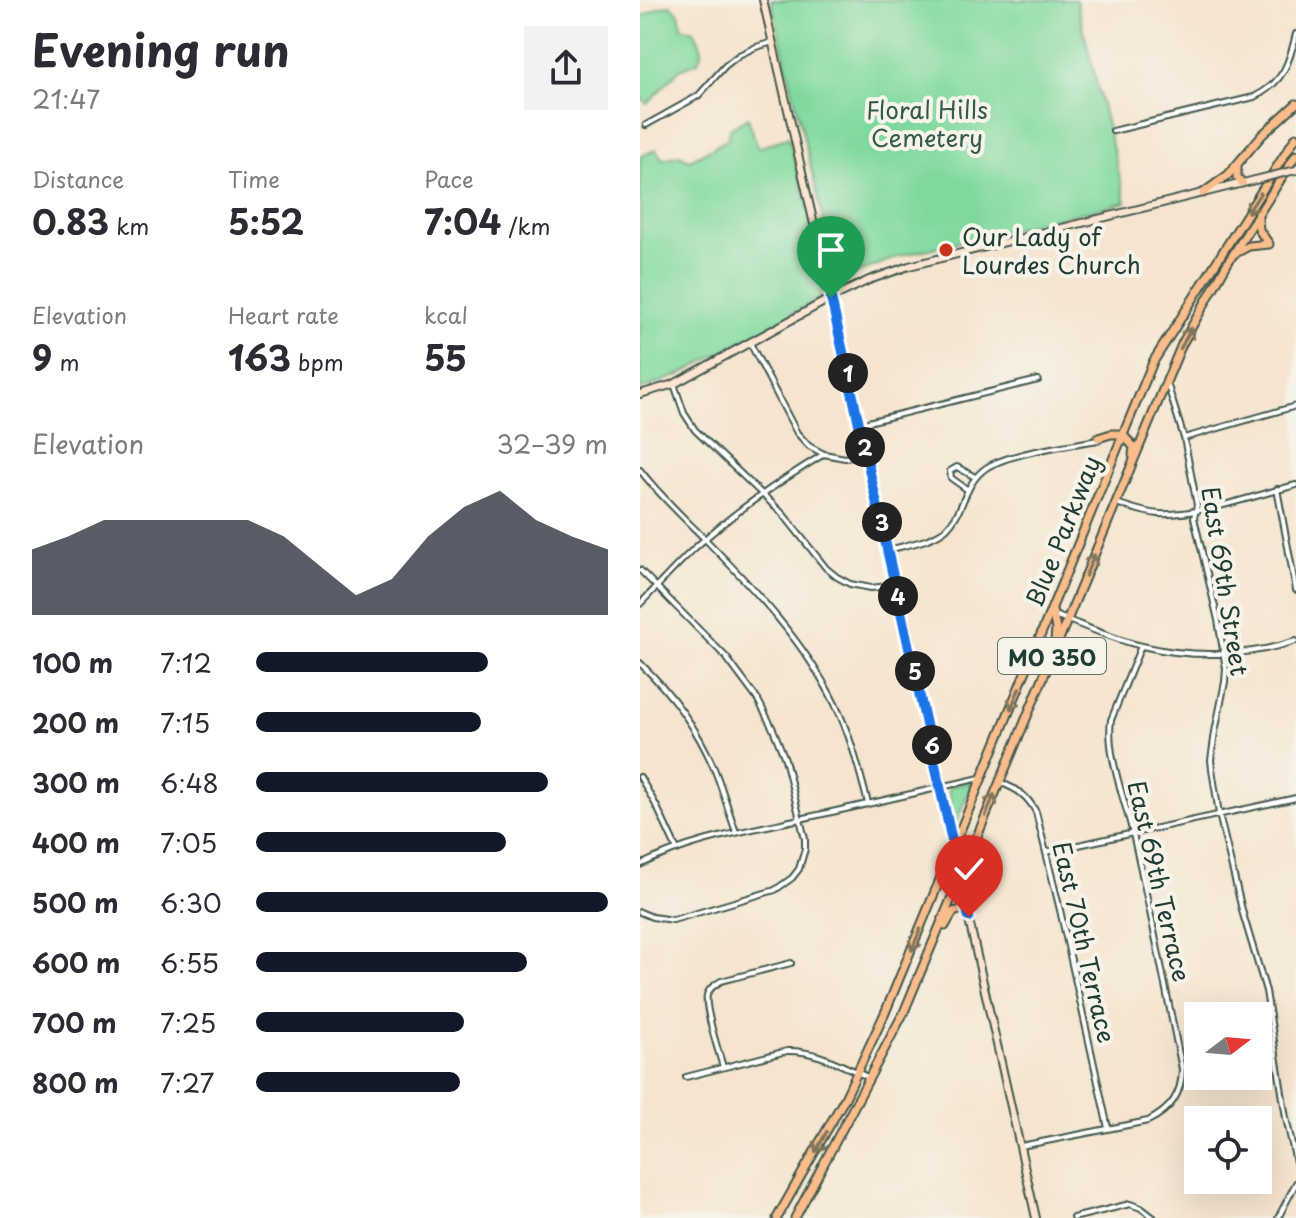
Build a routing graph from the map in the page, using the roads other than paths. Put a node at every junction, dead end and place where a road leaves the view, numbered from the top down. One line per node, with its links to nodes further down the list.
1 (763, 0): 3 (main road)
2 (1296, 34): 6 (street)
3 (773, 42): 5 (street); 15 (main road)
4 (1296, 104): 9 (highway)
5 (646, 125)
6 (1113, 131)
7 (1296, 137): 22 (highway, Blue Parkway / MO 350, one-way to 22)
8 (1296, 155): 13 (highway, Blue Parkway / MO 350)
9 (1241, 160): 11 (highway); 12 (highway)
10 (1296, 170): 11 (main road, bridge)
11 (1242, 183): 12 (main road)
12 (1203, 193): 15 (main road)
13 (1258, 216): 14 (highway, Blue Parkway / MO 350); 14 (highway)
14 (1233, 255): 18 (highway, Blue Parkway / MO 350, one-way to 14)
15 (831, 298): 16 (main road); 23 (main road)
16 (750, 343): 19 (main road); 30 (street)
17 (1038, 380): 23 (street)
18 (1167, 381): 25 (highway, Blue Parkway / MO 350); 26 (street, East 69th Street)
19 (674, 384): 20 (main road); 37 (street)
20 (640, 394)
21 (1296, 406): 26 (street)
22 (1127, 422): 24 (highway, Blue Parkway / MO 350); 25 (highway)
23 (860, 424): 29 (main road)
24 (1122, 434): 27 (highway); 28 (highway, Blue Parkway / MO 350); 31 (highway)
25 (1144, 435): 31 (highway, Blue Parkway / MO 350)
26 (1184, 438): 39 (street, East 69th Street)
27 (1098, 439): 28 (highway); 33 (street)
28 (1118, 446): 47 (highway, Blue Parkway / MO 350)
29 (866, 453): 30 (street); 41 (main road)
30 (824, 454): 37 (street)
31 (1133, 461): 38 (highway, Blue Parkway / MO 350)
32 (640, 470): 40 (street)
33 (975, 477): 36 (street); 36 (street)
34 (1296, 485): 35 (street)
35 (1277, 489): 39 (street); 45 (street)
36 (968, 490): 41 (street)
37 (762, 495): 40 (street); 43 (street)
38 (1116, 503): 39 (street); 48 (highway, Blue Parkway / MO 350, one-way to 38)
39 (1196, 510): 52 (street, East 69th Street)
40 (705, 539): 44 (street); 59 (street)
41 (888, 550): 43 (main road)
42 (640, 570): 44 (street)
43 (896, 585): 57 (main road)
44 (658, 586): 46 (street); 61 (street)
45 (1296, 590)
46 (640, 604)
47 (1052, 613): 48 (street); 51 (highway); 55 (highway, Blue Parkway / MO 350, one-way to 55)
48 (1067, 620): 50 (street); 51 (highway, Blue Parkway / MO 350)
49 (1296, 641): 52 (street)
50 (1141, 646): 52 (street); 63 (street, East 69th Terrace)
51 (1054, 650): 56 (highway, Blue Parkway / MO 350)
52 (1224, 653): 60 (street, East 69th Street)
53 (640, 663): 62 (street)
54 (640, 777): 65 (street)
55 (983, 778): 57 (street); 64 (highway, Blue Parkway / MO 350)
56 (999, 782): 66 (street, East 70th Terrace); 68 (highway, Blue Parkway / MO 350, one-way to 56)
57 (941, 787): 59 (street); 64 (main road)
58 (1296, 798): 60 (street)
59 (868, 803): 61 (street)
60 (1219, 814): 63 (street); 79 (street, East 69th Street)
61 (800, 819): 62 (street); 70 (street)
62 (736, 832): 65 (street)
63 (1133, 833): 66 (street); 77 (street, East 69th Terrace)
64 (953, 849): 68 (main road); 74 (highway, Blue Parkway / MO 350, one-way to 74)
65 (677, 850): 67 (street)
66 (1046, 852): 77 (street, East 70th Terrace)
67 (640, 865)
68 (960, 877): 69 (main road); 71 (highway, Blue Parkway / MO 350)
69 (967, 908): 71 (highway); 78 (main road)
70 (640, 912)
71 (928, 955): 76 (highway, Blue Parkway / MO 350)
72 (791, 963): 73 (street)
73 (723, 1067): 74 (street); 75 (street)
74 (858, 1073): 76 (street); 81 (highway, Blue Parkway / MO 350, one-way to 81)
75 (686, 1077)
76 (870, 1078): 82 (highway, Blue Parkway / MO 350)
77 (1108, 1129): 78 (street)
78 (1021, 1146): 83 (main road)
79 (1296, 1162)
80 (1296, 1183): 86 (street)
81 (777, 1218)
82 (795, 1218)
83 (1036, 1218)
84 (1073, 1218): 85 (street)
85 (1154, 1218)
86 (1278, 1218)

